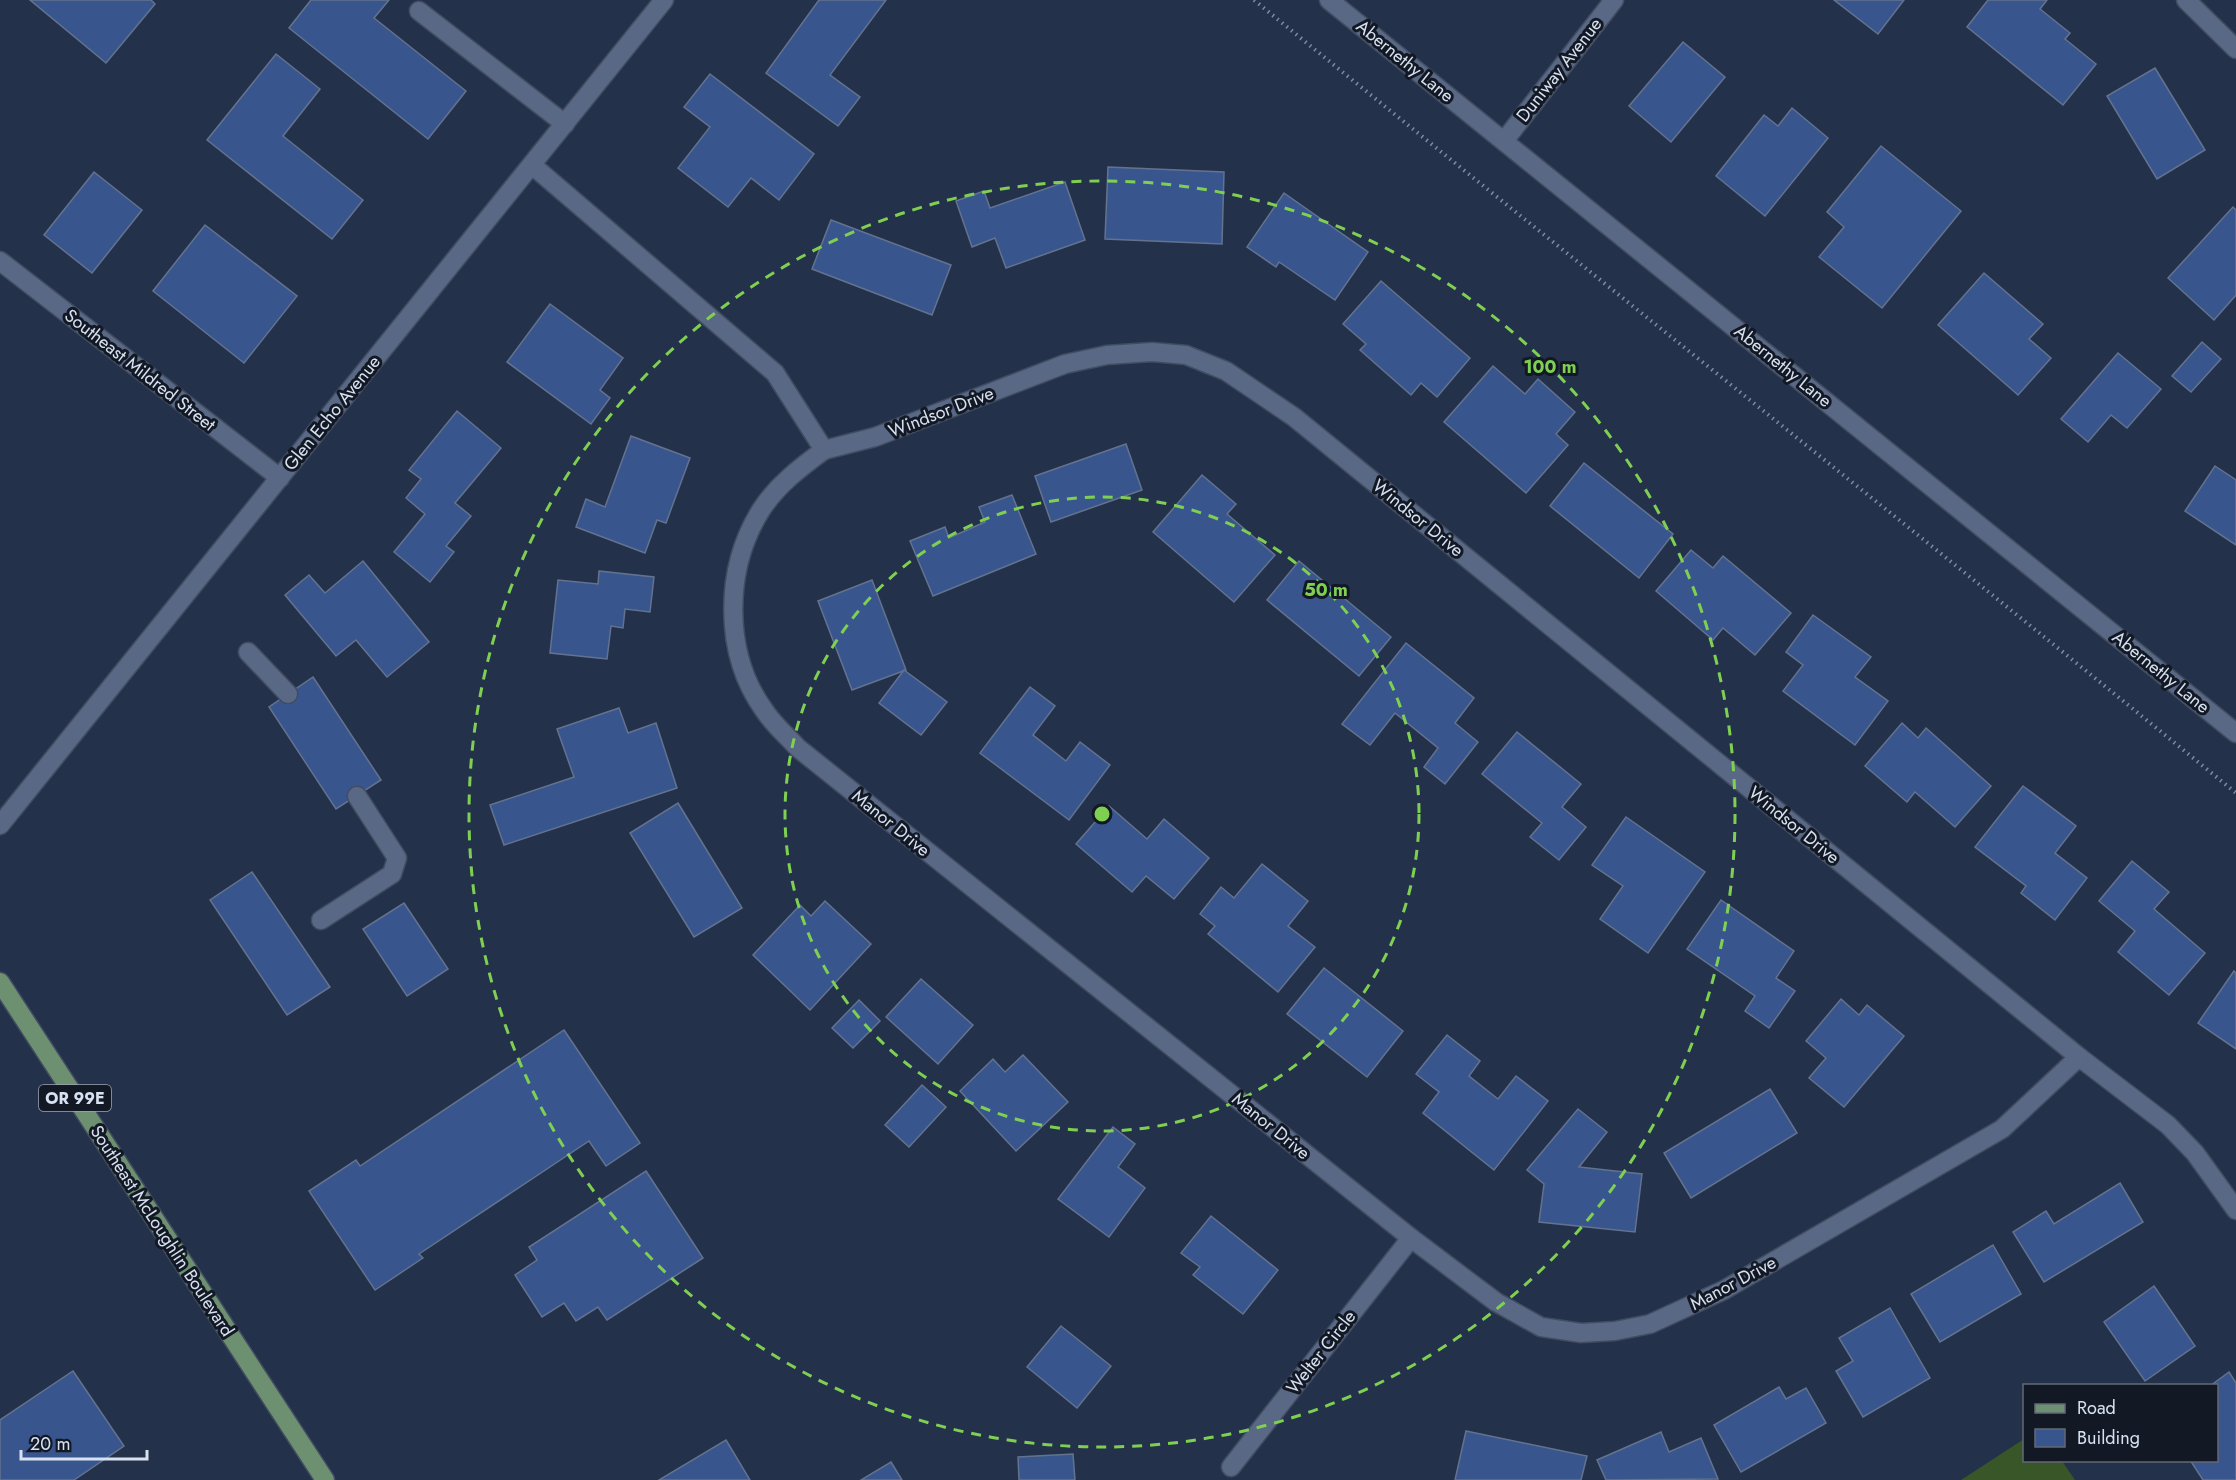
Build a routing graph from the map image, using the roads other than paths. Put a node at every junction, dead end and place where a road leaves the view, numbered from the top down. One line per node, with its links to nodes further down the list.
1 (664, 0): 7 (street, Glen Echo Avenue)
2 (1329, 0): 8 (street, Abernethy Lane)
3 (1614, 0): 8 (street, Duniway Avenue)
4 (2186, 0): 6 (street)
5 (419, 11): 7 (street)
6 (2236, 49)
7 (565, 124): 9 (street, Glen Echo Avenue)
8 (1504, 141): 15 (street, Abernethy Lane)
9 (532, 165): 11 (street); 12 (street, Glen Echo Avenue)
10 (0, 261): 12 (street, Southeast Mildred Street)
11 (824, 450): 20 (street, Windsor Drive); 22 (street, Manor Drive)
12 (280, 478): 17 (street, Glen Echo Avenue)
13 (248, 652): 14 (street)
14 (288, 694)
15 (2236, 733)
16 (357, 796): 18 (street)
17 (0, 825)
18 (321, 920)
19 (0, 982): 24 (main road, Southeast McLoughlin Boulevard / OR 99E)
20 (2079, 1057): 21 (street, Windsor Drive); 22 (street, Manor Drive)
21 (2236, 1210)
22 (1411, 1238): 23 (street, Welter Circle)
23 (1232, 1467)
24 (325, 1480)

